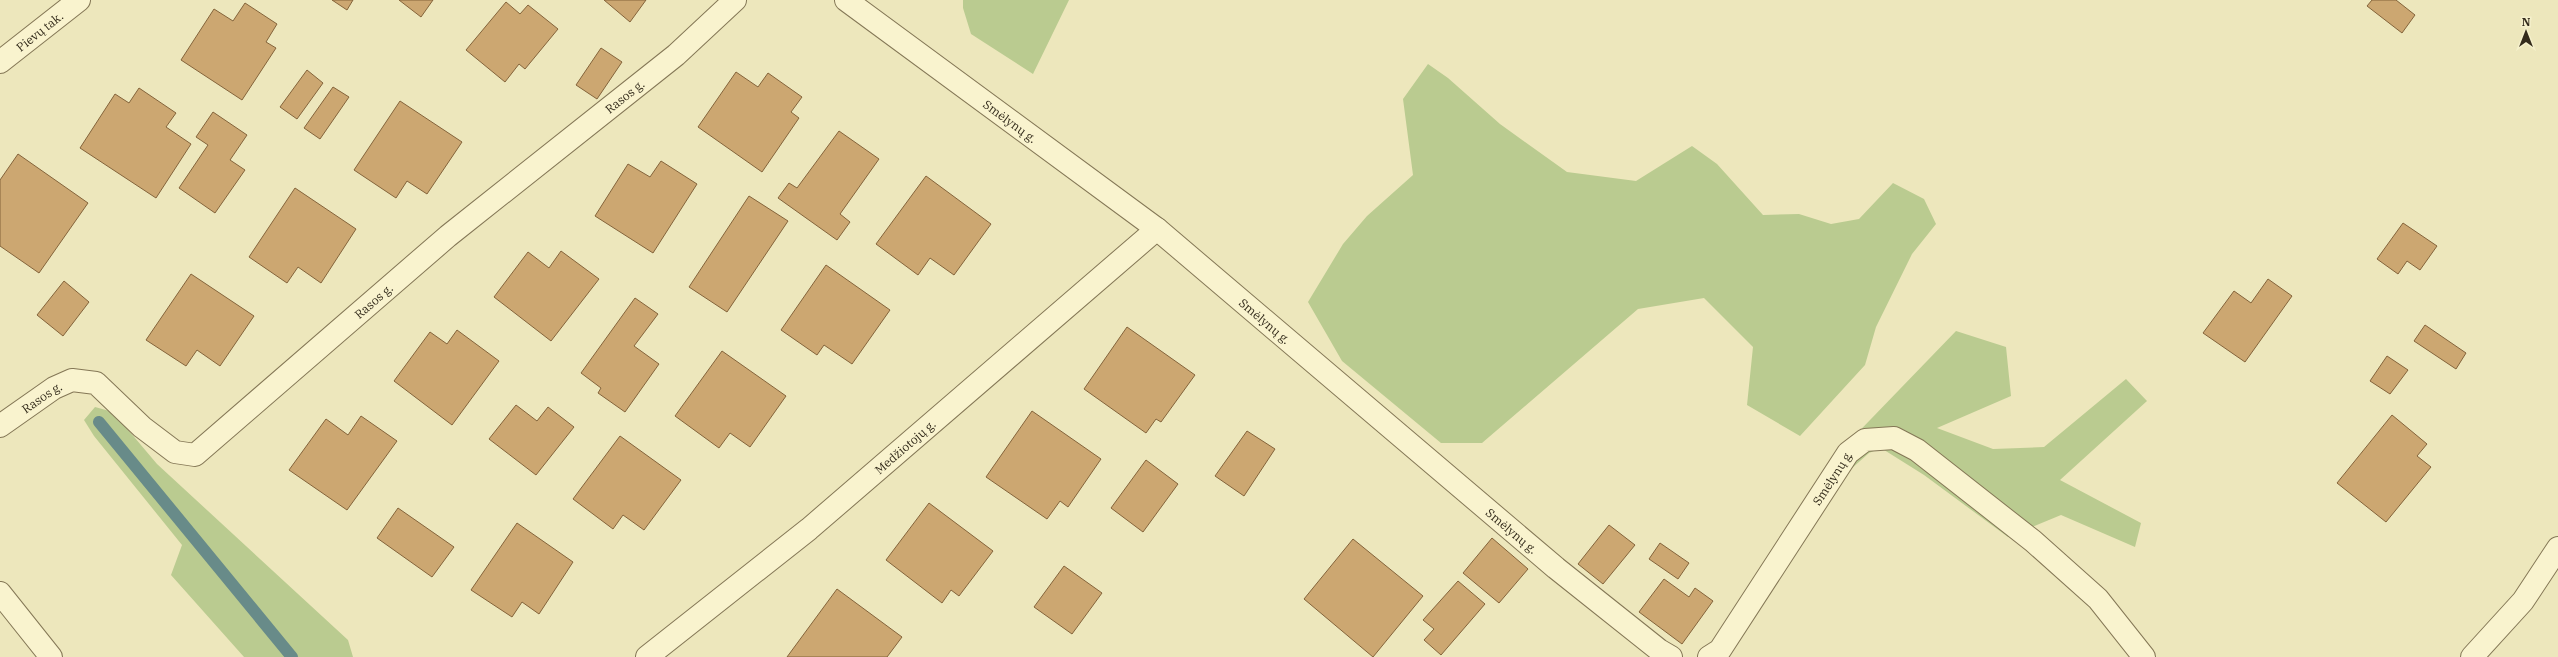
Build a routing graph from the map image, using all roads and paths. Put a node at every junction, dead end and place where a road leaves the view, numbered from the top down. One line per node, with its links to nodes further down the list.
1 (79, 0): 4 (street, Pievų tak.)
2 (735, 0): 6 (street, Rasos g.)
3 (846, 0): 5 (street, Smėlynų g.)
4 (0, 62)
5 (1158, 229): 10 (street, Medžiotojų g.); 11 (street, Smėlynų g.)
6 (0, 426)
7 (2558, 548): 14 (street)
8 (0, 593): 9 (street)
9 (51, 657)
10 (647, 657)
11 (1672, 657)
12 (1710, 657): 13 (street, Smėlynų g.)
13 (2144, 657)
14 (2472, 657)

